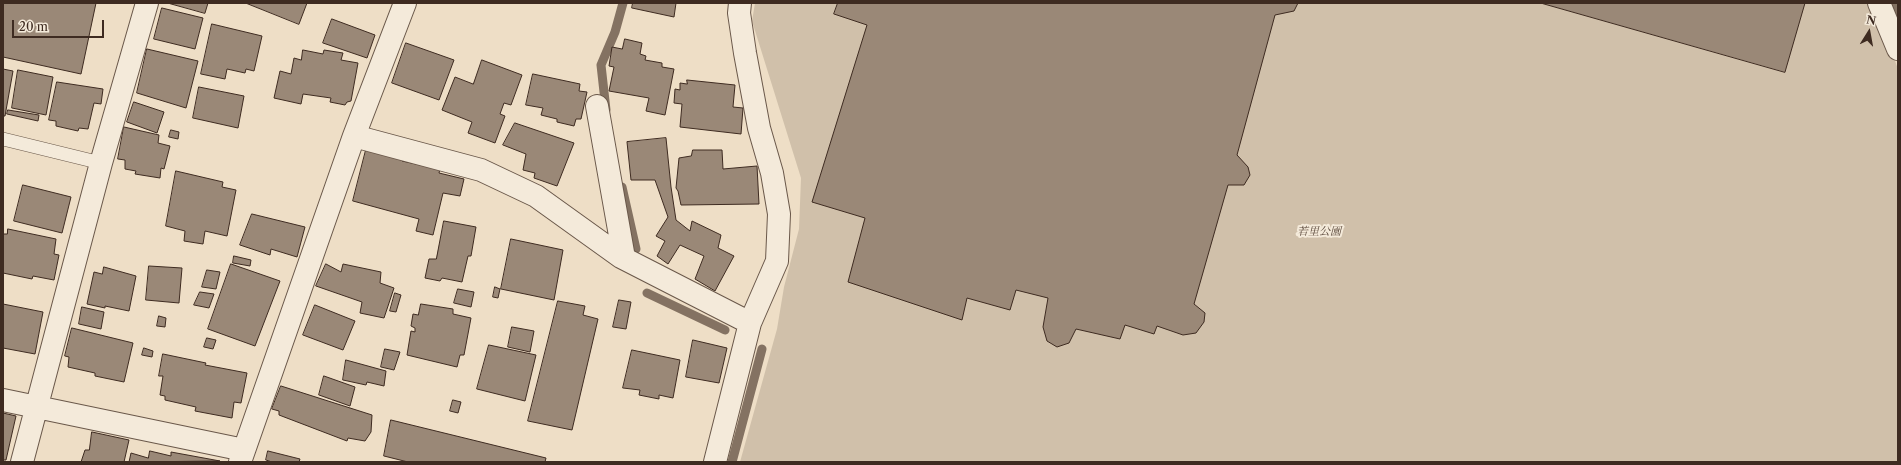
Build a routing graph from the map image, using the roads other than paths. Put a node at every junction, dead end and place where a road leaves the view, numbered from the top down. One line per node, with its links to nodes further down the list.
1 (147, 3): 9 (street)
2 (405, 3): 7 (street)
3 (740, 3): 11 (street)
4 (1879, 3): 5 (street)
5 (1898, 49)
6 (597, 106): 10 (street)
7 (354, 136): 10 (street); 14 (street)
8 (3, 139): 9 (lane)
9 (101, 164): 13 (street)
10 (624, 258): 11 (street)
11 (750, 323): 16 (street)
12 (3, 400): 13 (street)
13 (36, 408): 14 (street); 15 (street)
14 (242, 456)
15 (22, 462)
16 (715, 462)

